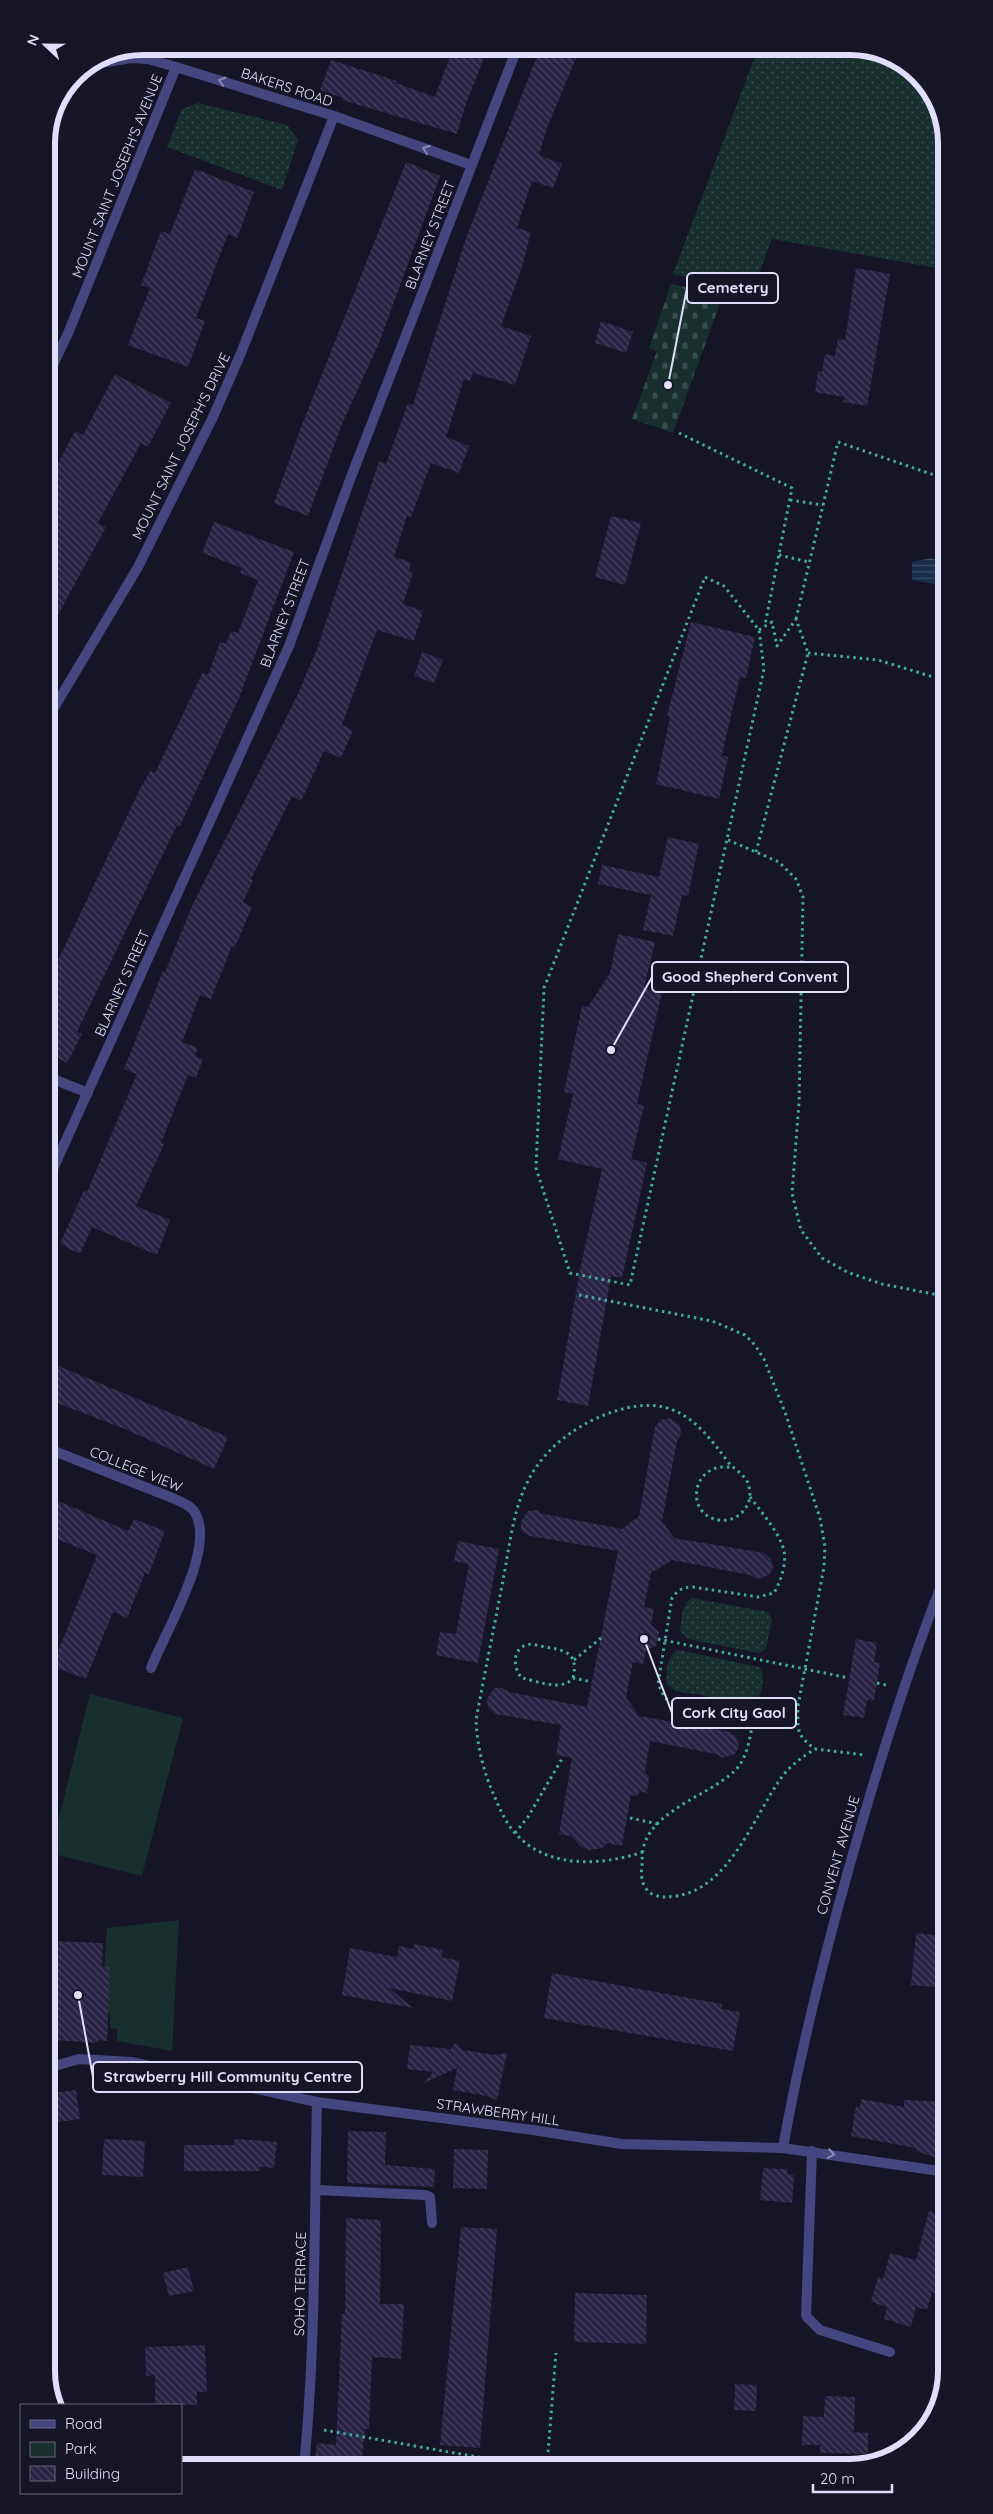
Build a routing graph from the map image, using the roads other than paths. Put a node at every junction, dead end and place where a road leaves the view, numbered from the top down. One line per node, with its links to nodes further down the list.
1 (515, 55): 5 (street, BLARNEY STREET)
2 (112, 61): 3 (street, BAKERS ROAD)
3 (176, 66): 4 (street, BAKERS ROAD, one-way to 3); 6 (street, MOUNT SAINT JOSEPH'S AVENUE)
4 (334, 116): 5 (street, BAKERS ROAD, one-way to 4); 7 (street, MOUNT SAINT JOSEPH'S DRIVE)
5 (472, 165): 9 (street, BLARNEY STREET)
6 (55, 361)
7 (55, 706)
8 (55, 1080): 9 (street)
9 (88, 1093): 10 (street, BLARNEY STREET)
10 (55, 1165)
11 (55, 1451): 13 (street, COLLEGE VIEW)
12 (938, 1595): 16 (street, CONVENT AVENUE)
13 (151, 1668)
14 (55, 2066): 15 (street, STRAWBERRY HILL)
15 (317, 2102): 16 (street, STRAWBERRY HILL); 19 (street, SOHO TERRACE)
16 (783, 2148): 17 (street, STRAWBERRY HILL)
17 (812, 2151): 18 (street, STRAWBERRY HILL, one-way to 18); 21 (street)
18 (938, 2171)
19 (316, 2190): 20 (street); 22 (street, SOHO TERRACE)
20 (432, 2223)
21 (890, 2352)
22 (305, 2459)

